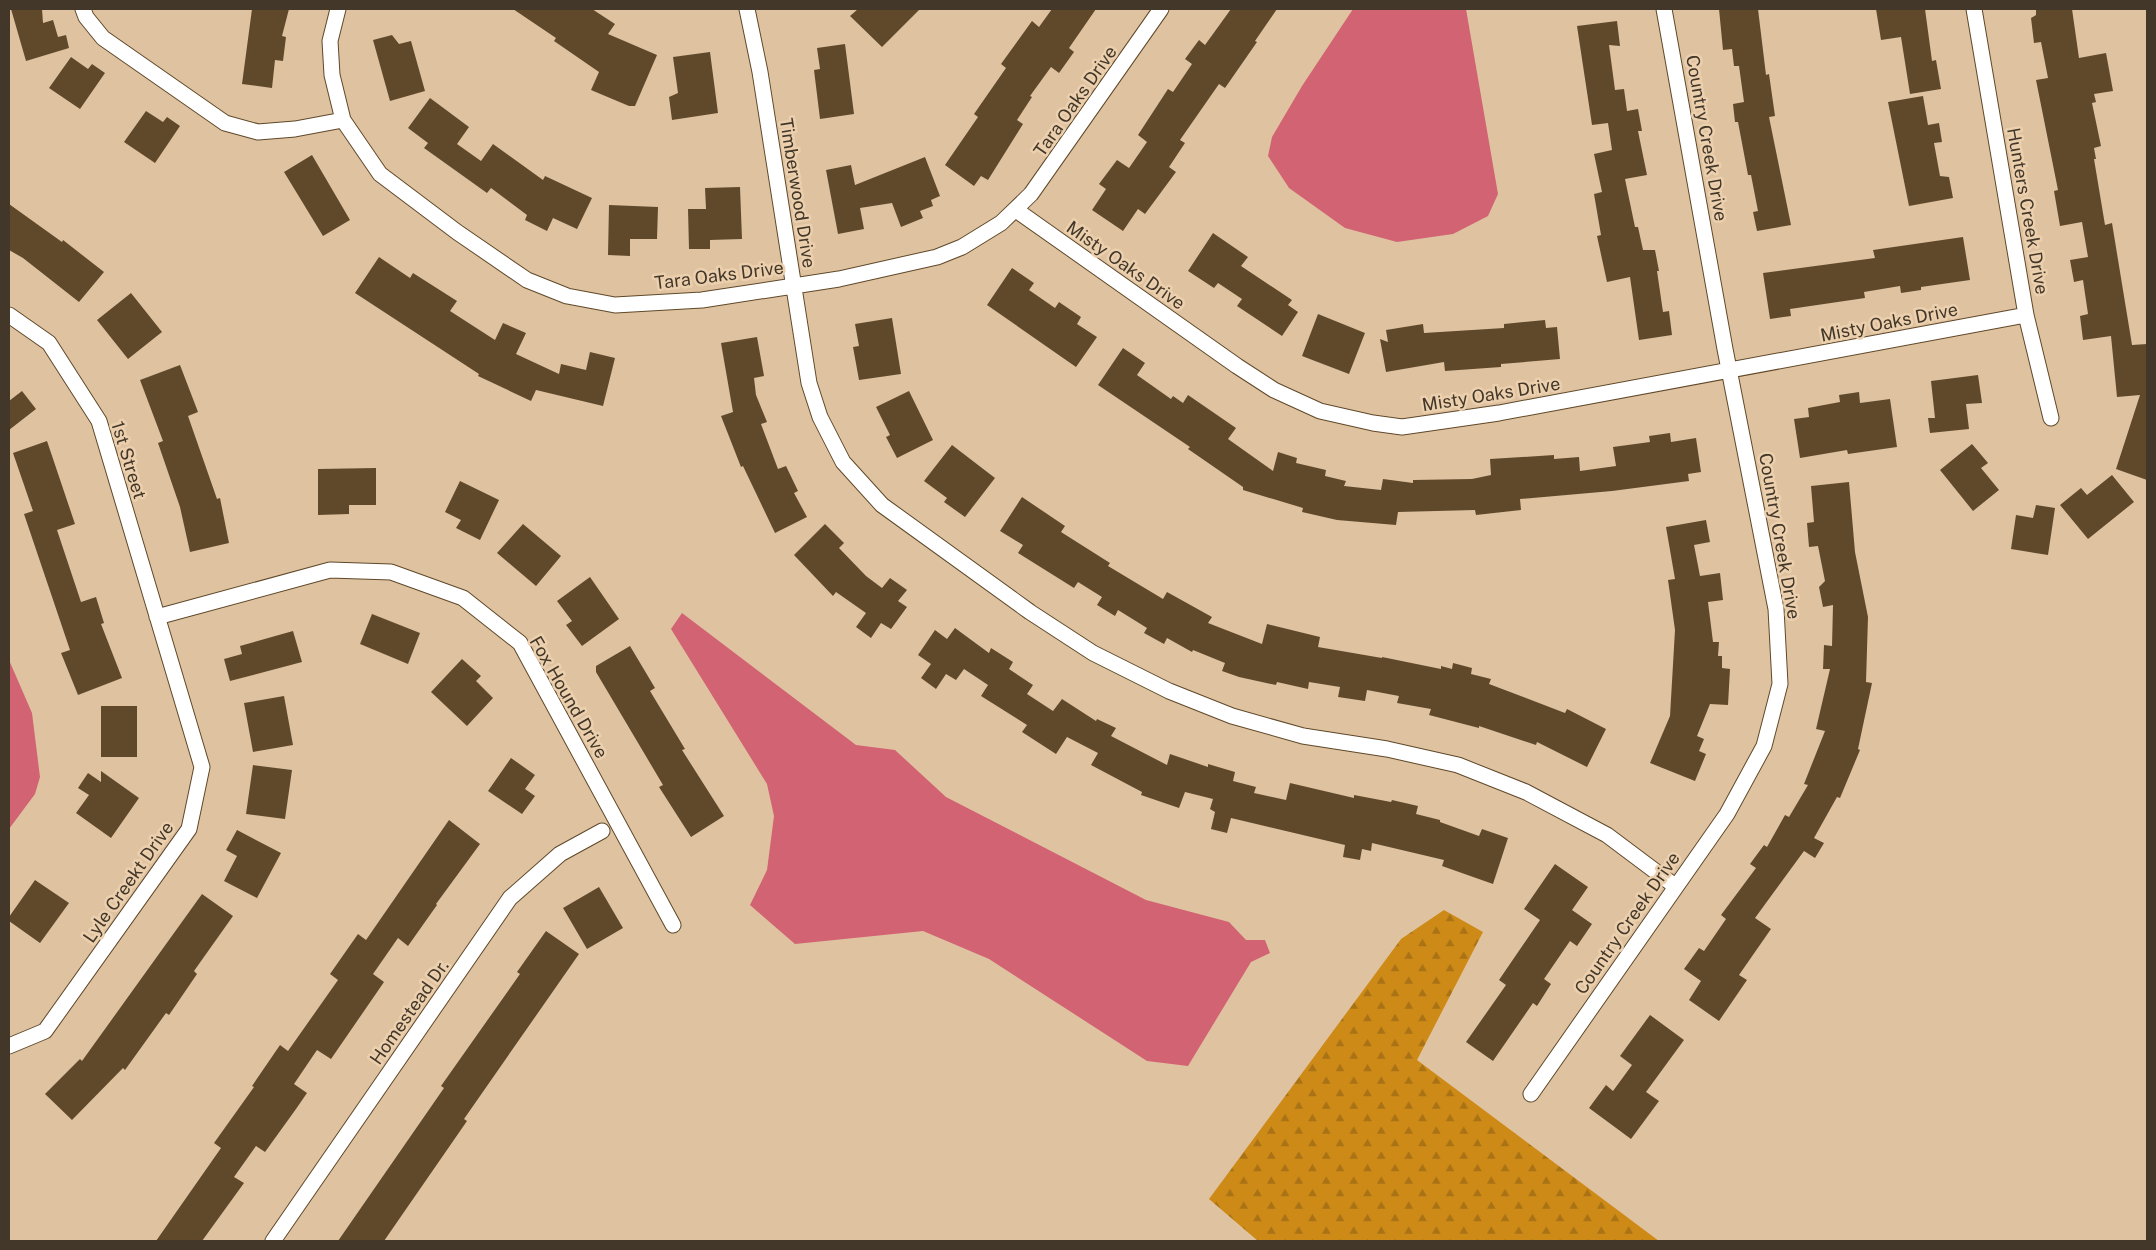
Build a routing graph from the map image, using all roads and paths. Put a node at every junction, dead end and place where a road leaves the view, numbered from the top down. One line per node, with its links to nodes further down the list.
1 (83, 9): 7 (street)
2 (338, 9): 7 (street, Tara Oaks Drive)
3 (747, 9): 9 (street, Timberwood Drive)
4 (1161, 9): 8 (street, Tara Oaks Drive)
5 (1664, 9): 12 (street, Country Creek Drive)
6 (1974, 9): 11 (street, Hunters Creek Drive)
7 (343, 120): 9 (street, Tara Oaks Drive)
8 (1016, 210): 9 (street, Tara Oaks Drive); 12 (street, Misty Oaks Drive)
9 (794, 284): 16 (street, Timberwood Drive)
10 (9, 315): 14 (street, 1st Street)
11 (2026, 316): 12 (street, Misty Oaks Drive); 13 (street, Hunters Creek Drive)
12 (1731, 371): 16 (street, Country Creek Drive)
13 (2051, 418)
14 (157, 617): 17 (street, Fox Hound Drive); 18 (street, Lyle Creekt Drive)
15 (602, 832): 20 (street, Homestead Dr.)
16 (1675, 886): 19 (street, Country Creek Drive)
17 (673, 925)
18 (9, 1046)
19 (1531, 1094)
20 (273, 1241)

